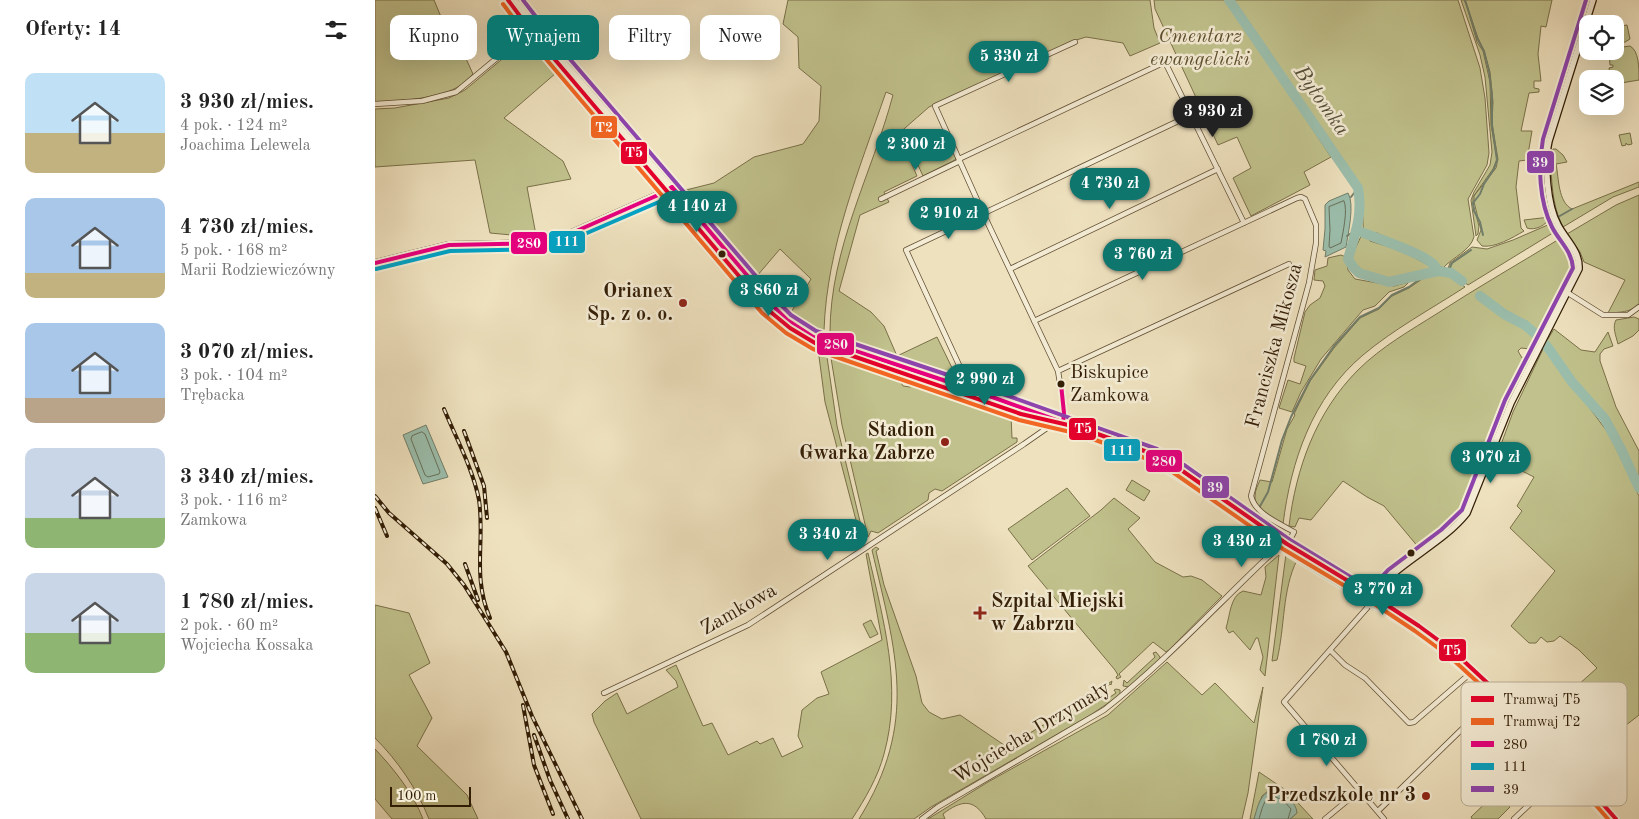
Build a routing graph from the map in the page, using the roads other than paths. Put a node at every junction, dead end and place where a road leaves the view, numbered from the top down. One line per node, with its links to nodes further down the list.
1 (515, 0): 3 (street)
2 (1593, 0): 18 (street)
3 (527, 15)
4 (1075, 42): 9 (street)
5 (495, 60): 7 (street)
6 (564, 60): 11 (street)
7 (375, 104)
8 (1191, 115): 9 (street); 10 (street); 13 (street)
9 (960, 160): 12 (street); 13 (street)
10 (1218, 170): 14 (street); 17 (street)
11 (671, 187): 15 (street); 22 (street)
12 (881, 199)
13 (983, 213): 17 (street); 22 (street)
14 (1244, 223): 20 (street); 26 (street, Franciszka Mikosza)
15 (375, 263)
16 (1289, 264): 21 (street)
17 (1010, 268): 20 (street)
18 (1568, 293): 19 (street); 27 (street)
19 (1639, 308)
20 (1034, 321): 21 (street)
21 (1058, 371): 24 (street)
22 (967, 388): 23 (street)
23 (1052, 419): 24 (street); 31 (street, Zamkowa)
24 (1063, 423): 25 (street)
25 (1281, 541): 26 (street); 37 (street, Wojciecha Drzymały)
26 (1287, 545): 27 (street)
27 (1372, 597): 28 (street); 29 (street)
28 (1331, 651): 29 (street); 33 (street)
29 (1473, 670): 30 (street)
30 (1486, 682)
31 (604, 693)
32 (1461, 730): 36 (street)
33 (1360, 790): 36 (street); 38 (street)
34 (1528, 806): 40 (street)
35 (1604, 806): 41 (street)
36 (1378, 811): 39 (street)
37 (922, 819)
38 (1325, 819)
39 (1384, 819)
40 (1514, 819)
41 (1615, 819)

